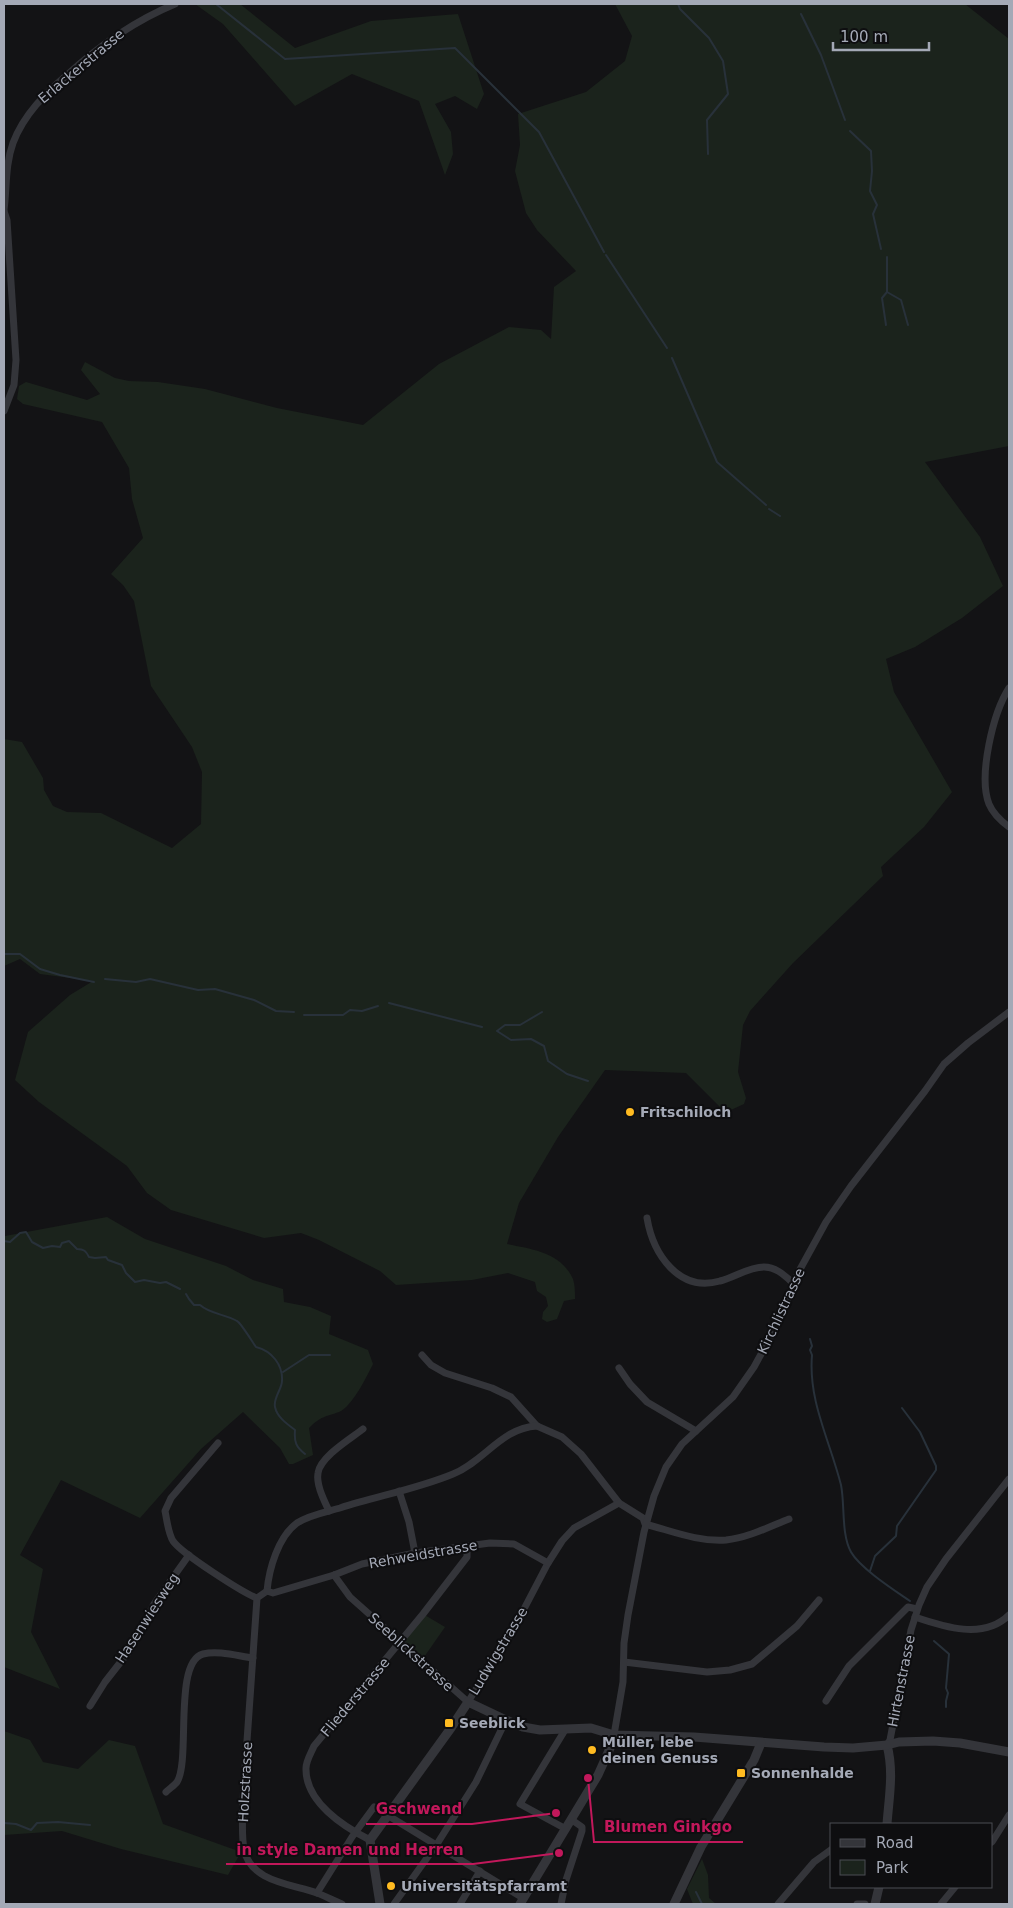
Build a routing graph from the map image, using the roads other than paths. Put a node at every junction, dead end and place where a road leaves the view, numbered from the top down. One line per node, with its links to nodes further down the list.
1 (175, 4): 2 (street, Erlackerstrasse)
2 (4, 211): 3 (street, Erlackerstrasse)
3 (4, 411)
4 (1009, 688): 5 (street)
5 (1009, 827)
6 (1009, 1012): 8 (street, Kirchlistrasse)
7 (647, 1218): 8 (street)
8 (793, 1283): 13 (street, Kirchlistrasse)
9 (422, 1355): 11 (street)
10 (619, 1368): 13 (street)
11 (537, 1426): 16 (street); 17 (street)
12 (363, 1429): 18 (street)
13 (696, 1431): 20 (street, Kirchlistrasse)
14 (218, 1443): 23 (street)
15 (1009, 1479): 29 (street, Hirtenstrasse)
16 (399, 1491): 18 (street); 22 (street)
17 (620, 1503): 20 (street); 24 (street, Ludwigstrasse)
18 (328, 1511): 26 (street)
19 (788, 1519): 20 (street)
20 (645, 1524): 33 (street, Kirchlistrasse)
21 (467, 1546): 22 (street, Rehweidstrasse); 24 (street, Rehweidstrasse); 31 (street, Fliederstrasse)
22 (415, 1553): 25 (street, Rehweidstrasse)
23 (189, 1555): 27 (street); 36 (street, Hasenwiesweg)
24 (548, 1563): 35 (street, Ludwigstrasse)
25 (334, 1575): 26 (street, Rehweidstrasse); 31 (street, Seeblickstrasse)
26 (267, 1591): 27 (street)
27 (257, 1598): 32 (street, Holzstrasse)
28 (819, 1600): 33 (street)
29 (916, 1613): 30 (street); 34 (street); 41 (street, Hirtenstrasse)
30 (1009, 1615)
31 (400, 1642): 35 (street, Seeblickstrasse); 49 (street, Fliederstrasse)
32 (253, 1658): 43 (street); 57 (street, Holzstrasse)
33 (624, 1662): 39 (street, Kirchlistrasse)
34 (826, 1701)
35 (468, 1702): 37 (street, Seeblickstrasse); 44 (street, Ludwigstrasse)
36 (90, 1706)
37 (506, 1720): 38 (street, Seeblickstrasse); 52 (street)
38 (565, 1730): 39 (street, Seeblickstrasse); 48 (street)
39 (614, 1735): 40 (street, Seeblickstrasse); 46 (street)
40 (761, 1743): 41 (street, Seeblickstrasse); 64 (street)
41 (887, 1745): 42 (street, Seeblickstrasse); 47 (street)
42 (1009, 1752)
43 (166, 1792)
44 (389, 1815): 49 (street); 50 (street, Ludwigstrasse); 52 (street)
45 (1009, 1815): 51 (street)
46 (572, 1820): 48 (street); 63 (street)
47 (887, 1823)
48 (566, 1829): 58 (street)
49 (356, 1832): 50 (street, Fliederstrasse); 57 (street)
50 (370, 1840): 60 (street)
51 (993, 1840)
52 (437, 1844): 54 (street); 61 (street)
53 (830, 1850): 65 (street)
54 (480, 1871): 58 (street); 62 (street)
55 (879, 1888): 68 (street)
56 (954, 1888): 69 (street)
57 (317, 1893): 59 (street, Holzstrasse)
58 (522, 1902)
59 (342, 1904)
60 (380, 1904)
61 (394, 1904)
62 (460, 1904)
63 (561, 1904)
64 (674, 1904)
65 (778, 1904)
66 (857, 1904): 67 (street)
67 (865, 1904)
68 (875, 1904)
69 (941, 1904)

